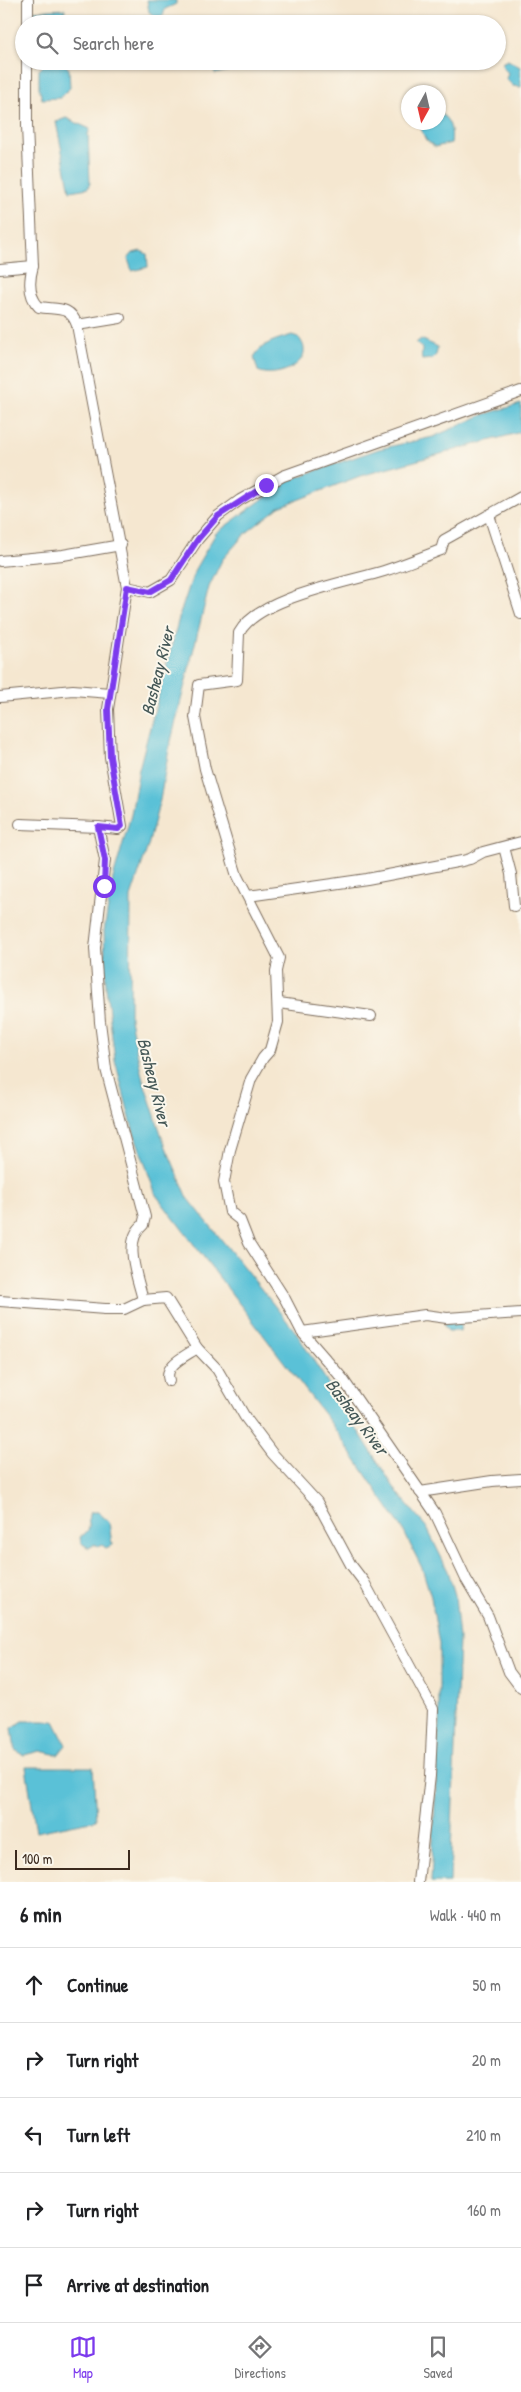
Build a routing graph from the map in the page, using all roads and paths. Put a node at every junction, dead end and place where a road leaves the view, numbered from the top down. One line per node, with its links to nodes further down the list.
1 (28, 0): 2 (street)
2 (28, 15)
3 (27, 70): 4 (street)
4 (33, 266): 5 (street); 7 (street)
5 (0, 269)
6 (120, 318): 7 (street)
7 (77, 325): 11 (street)
8 (521, 391): 13 (street)
9 (521, 497): 10 (street)
10 (489, 516): 14 (street); 21 (street)
11 (121, 545): 12 (street); 13 (street)
12 (0, 561)
13 (127, 587): 15 (street)
14 (521, 614)
15 (110, 693): 16 (street); 18 (street)
16 (0, 697)
17 (20, 824): 18 (street)
18 (98, 827): 25 (street)
19 (521, 842): 20 (street)
20 (504, 847): 21 (street); 22 (street)
21 (248, 896): 23 (street)
22 (514, 906)
23 (279, 1003): 24 (street); 28 (street)
24 (371, 1016)
25 (143, 1300): 26 (street); 29 (street)
26 (0, 1301)
27 (521, 1313): 28 (street)
28 (302, 1332): 32 (street)
29 (197, 1348): 30 (street); 34 (street)
30 (169, 1381)
31 (521, 1479): 32 (street)
32 (420, 1492): 33 (street)
33 (521, 1688)
34 (418, 1882)

